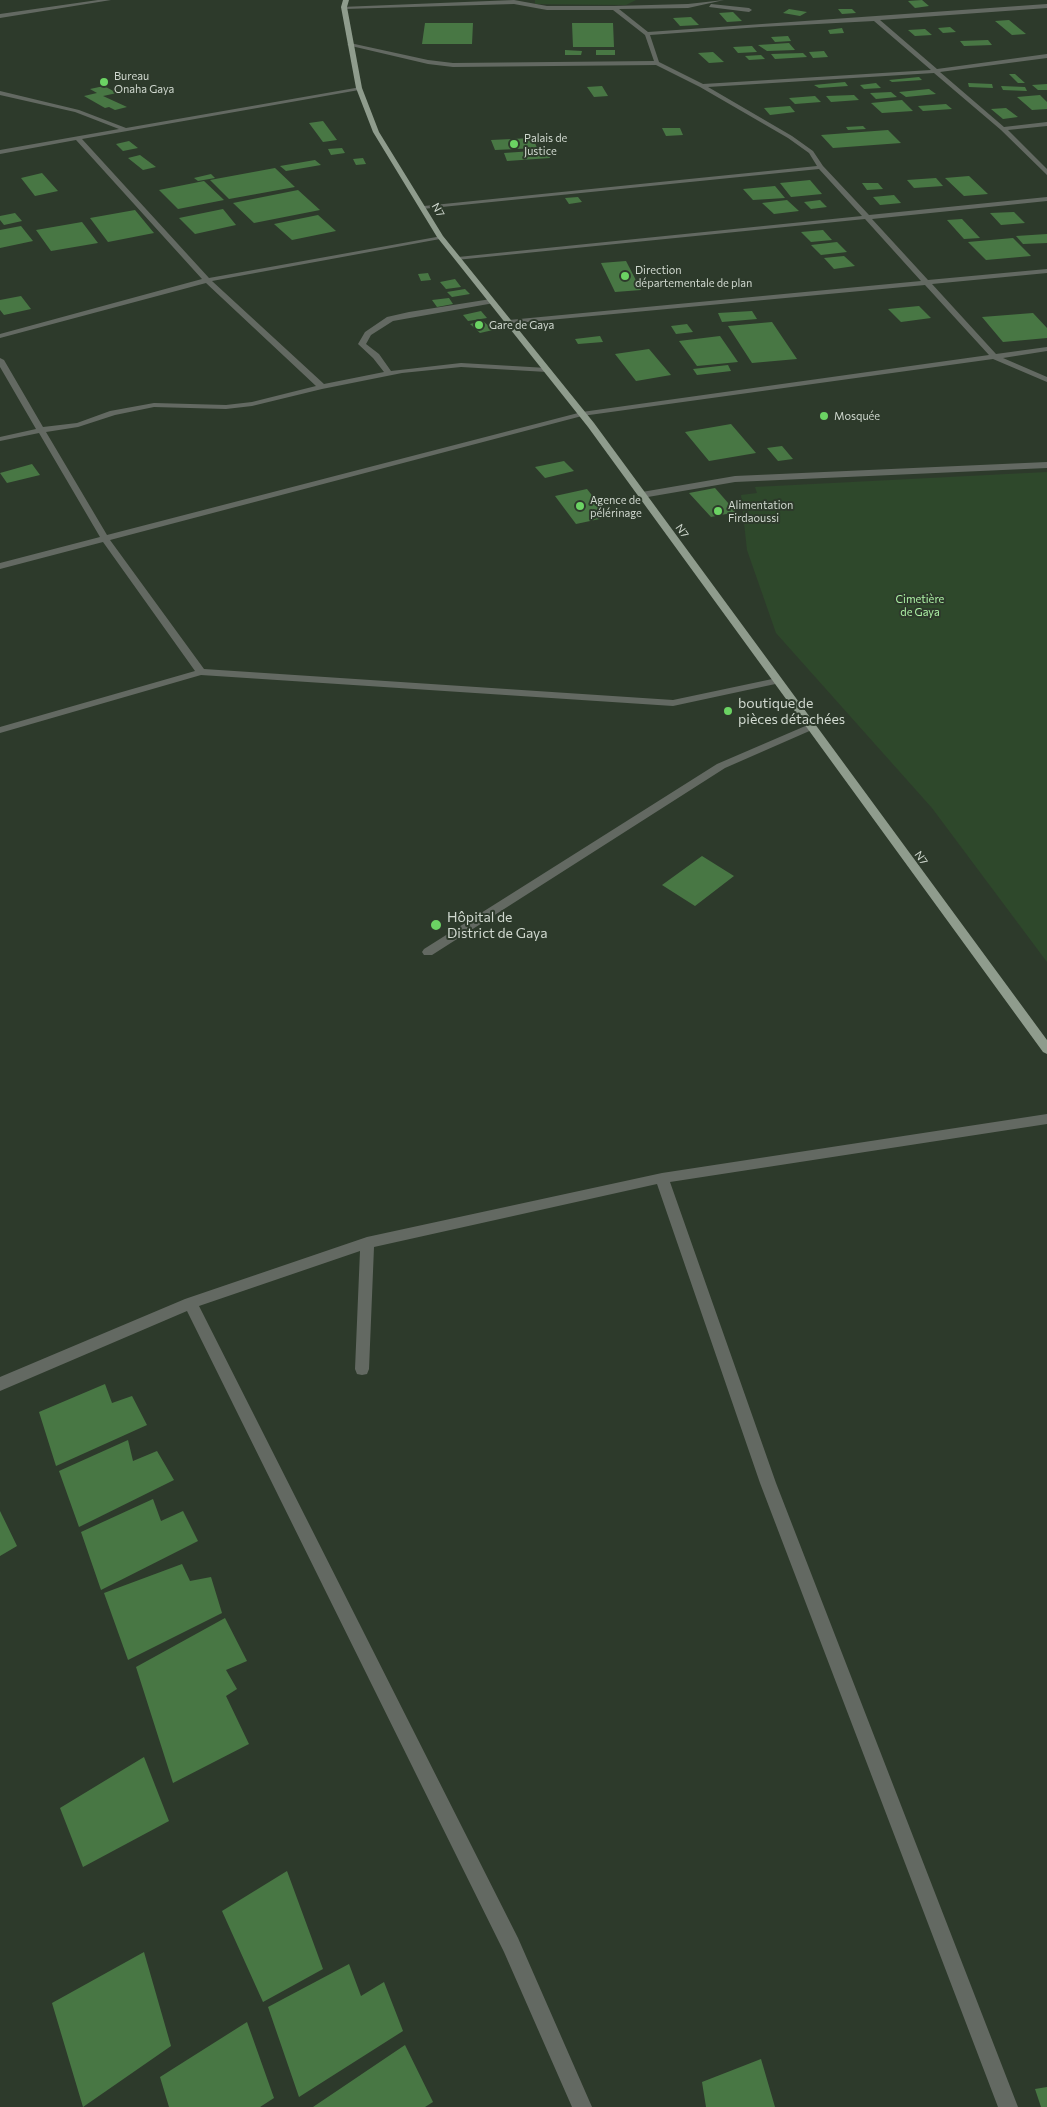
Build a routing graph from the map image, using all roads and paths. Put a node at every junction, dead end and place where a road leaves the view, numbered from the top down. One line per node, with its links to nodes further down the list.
1 (108, 0): 7 (street)
2 (721, 0): 4 (street)
3 (343, 2): 6 (street); 11 (main road, N7)
4 (688, 6): 6 (street); 9 (street)
5 (1047, 6): 8 (street)
6 (614, 8): 10 (street)
7 (0, 16)
8 (875, 19): 9 (street); 14 (street)
9 (760, 25): 10 (street)
10 (647, 34): 13 (street)
11 (350, 45): 13 (street); 16 (main road, N7)
12 (1047, 56): 14 (street)
13 (657, 63): 15 (street)
14 (935, 71): 15 (street); 20 (street)
15 (702, 86): 23 (street)
16 (359, 88): 19 (street); 26 (main road, N7)
17 (0, 93): 19 (street)
18 (1047, 124): 20 (street)
19 (124, 129): 21 (street)
20 (1003, 129): 24 (street)
21 (77, 138): 22 (street); 31 (street)
22 (0, 152)
23 (821, 167): 26 (street); 27 (street)
24 (1047, 173)
25 (1047, 199): 27 (street)
26 (424, 208): 28 (main road, N7)
27 (867, 217): 29 (street); 32 (street)
28 (440, 237): 29 (main road, N7); 31 (street)
29 (458, 258): 33 (main road, N7)
30 (1047, 271): 32 (street)
31 (207, 280): 35 (street); 42 (street)
32 (927, 283): 34 (street); 37 (street)
33 (492, 301): 34 (main road, N7); 40 (street)
34 (509, 322): 39 (main road, N7)
35 (0, 336)
36 (1047, 349): 37 (street)
37 (995, 356): 41 (street); 43 (street)
38 (0, 360): 44 (street)
39 (547, 370): 40 (street); 43 (main road, N7)
40 (389, 373): 42 (street)
41 (1047, 380)
42 (322, 387): 44 (street)
43 (582, 414): 47 (main road, N7); 48 (street)
44 (41, 430): 45 (street); 48 (street)
45 (0, 439)
46 (1047, 465): 47 (street)
47 (642, 495): 51 (main road, N7)
48 (105, 539): 49 (street); 50 (street)
49 (0, 566)
50 (202, 672): 51 (street); 53 (street)
51 (776, 681): 52 (main road, N7)
52 (810, 727): 54 (street); 55 (main road, N7)
53 (0, 730)
54 (428, 952)
55 (1047, 1049)
56 (1047, 1119): 57 (street)
57 (662, 1178): 58 (street); 63 (street)
58 (367, 1244): 59 (street); 60 (street)
59 (190, 1303): 61 (street); 62 (street)
60 (362, 1369)
61 (0, 1384)
62 (582, 2107)
63 (1008, 2107)

